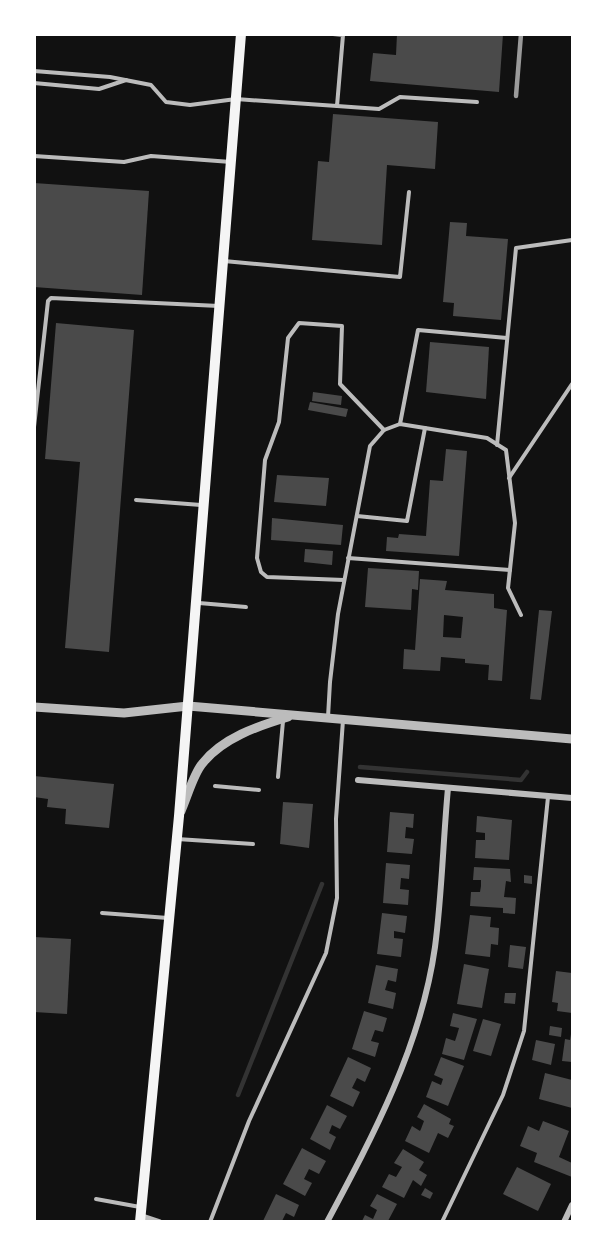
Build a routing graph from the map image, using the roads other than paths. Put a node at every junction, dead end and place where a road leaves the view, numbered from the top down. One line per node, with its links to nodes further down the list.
1 (241, 34): 6 (main road)
2 (333, 34): 8 (lane)
3 (34, 71): 4 (lane)
4 (126, 80): 5 (lane); 6 (lane)
5 (34, 83)
6 (236, 99): 8 (lane); 10 (main road)
7 (477, 102): 8 (lane)
8 (337, 106)
9 (34, 156): 10 (lane)
10 (231, 162): 13 (main road)
11 (409, 192): 13 (lane)
12 (573, 240): 15 (lane)
13 (224, 261): 14 (main road)
14 (220, 306): 18 (lane); 24 (main road)
15 (507, 338): 17 (lane); 21 (lane)
16 (573, 384): 22 (lane)
17 (400, 424): 19 (lane); 20 (lane)
18 (34, 427)
19 (425, 428): 21 (lane); 25 (lane)
20 (384, 430): 25 (lane); 28 (lane)
21 (497, 445): 22 (lane)
22 (508, 480): 27 (lane)
23 (136, 500): 24 (lane)
24 (204, 505): 29 (main road)
25 (357, 516): 26 (lane)
26 (348, 558): 27 (lane); 28 (lane)
27 (510, 570): 31 (lane)
28 (344, 580): 36 (lane)
29 (196, 602): 30 (lane); 32 (main road)
30 (246, 607)
31 (521, 615)
32 (188, 706): 33 (street); 34 (street); 46 (main road)
33 (34, 707)
34 (293, 715): 35 (street); 36 (street)
35 (283, 718): 39 (lane); 46 (street)
36 (328, 718): 37 (street)
37 (343, 719): 38 (street); 55 (lane)
38 (573, 739)
39 (278, 777)
40 (358, 780): 42 (street)
41 (215, 786): 43 (lane)
42 (448, 788): 44 (street); 56 (street)
43 (259, 790)
44 (548, 796): 45 (street); 57 (lane)
45 (573, 798)
46 (179, 816): 47 (main road)
47 (177, 839): 48 (lane); 50 (main road)
48 (253, 844)
49 (102, 913): 50 (lane)
50 (169, 918): 53 (main road)
51 (96, 1199): 53 (lane)
52 (573, 1205): 58 (street)
53 (141, 1215): 54 (street)
54 (159, 1221)
55 (210, 1221)
56 (327, 1221)
57 (442, 1221)
58 (564, 1221)

